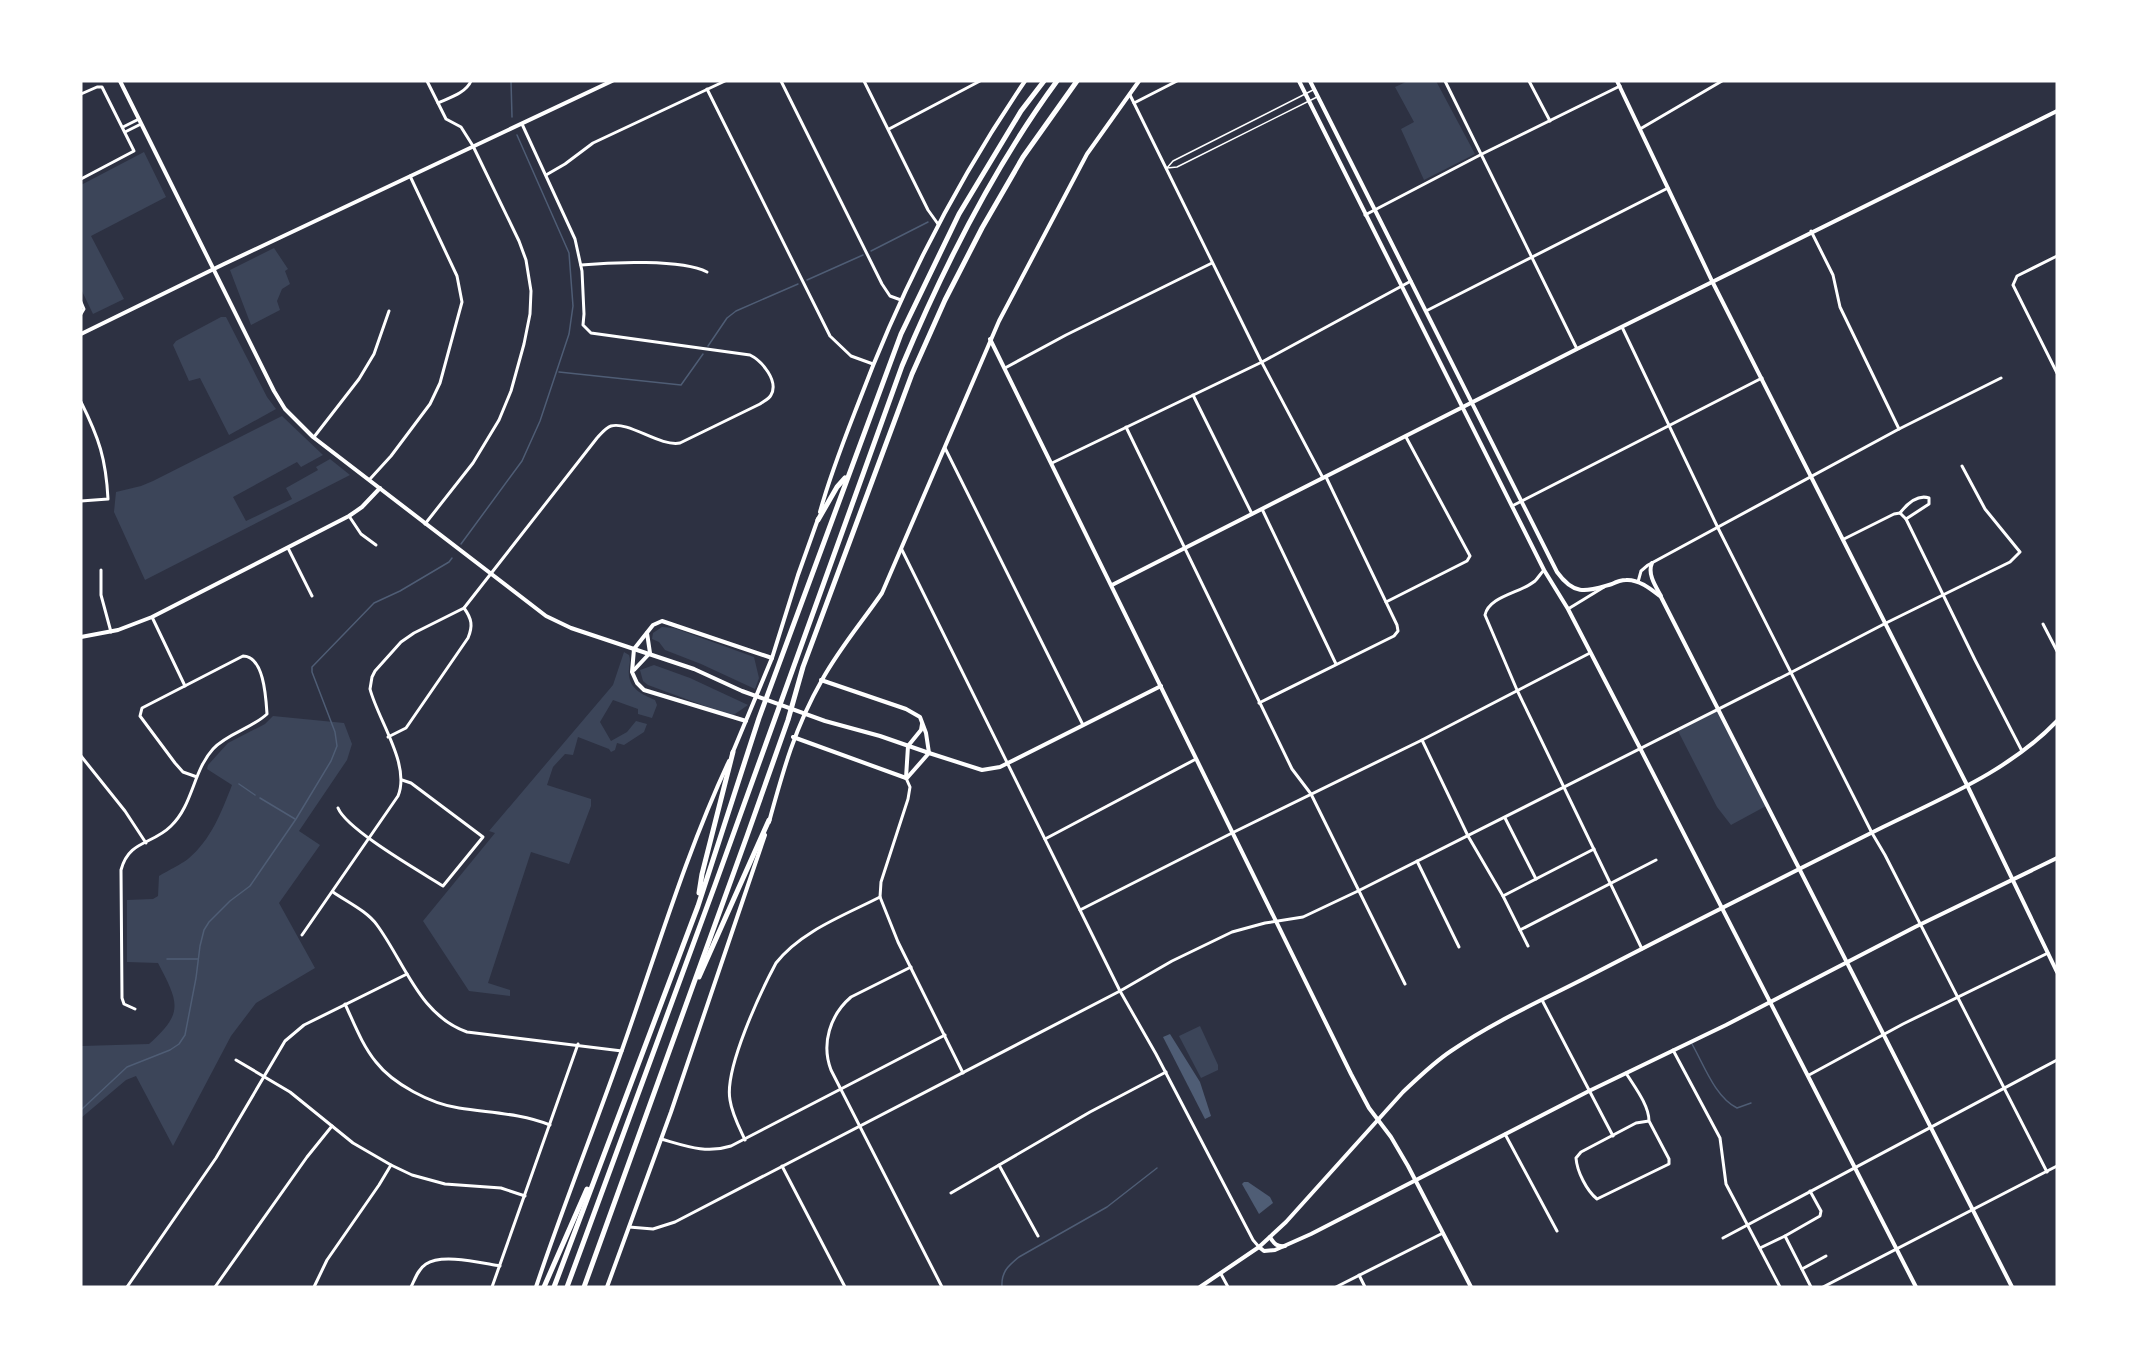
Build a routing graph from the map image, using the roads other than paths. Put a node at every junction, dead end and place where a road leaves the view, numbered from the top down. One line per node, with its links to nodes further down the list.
1 (120, 81): 32 (main road)
2 (427, 81): 29 (street)
3 (471, 81): 29 (street)
4 (612, 81): 34 (main road)
5 (724, 81): 22 (street)
6 (781, 81): 59 (street)
7 (864, 81): 36 (street)
8 (980, 81): 36 (street)
9 (1025, 81): 48 (main road)
10 (1041, 81): 86 (highway)
11 (1057, 81): 267 (highway)
12 (1077, 81): 206 (highway)
13 (1139, 81): 24 (main road)
14 (1177, 81): 30 (street)
15 (1299, 81): 26 (main road)
16 (1310, 81): 23 (main road)
17 (1445, 81): 40 (street)
18 (1530, 81): 33 (street)
19 (1617, 81): 21 (main road)
20 (1722, 81): 37 (street)
21 (1620, 86): 33 (street); 37 (main road)
22 (707, 89): 42 (street); 69 (street)
23 (1314, 90): 26 (lane); 27 (main road)
24 (1129, 93): 30 (street); 66 (main road)
25 (81, 94): 35 (street)
26 (1305, 94): 28 (main road); 41 (lane)
27 (1317, 97): 28 (lane); 46 (main road)
28 (1309, 101): 41 (lane); 47 (main road)
29 (438, 103): 39 (street)
30 (1134, 103): 41 (street)
31 (2057, 111): 49 (main road)
32 (140, 121): 35 (street); 38 (street); 54 (main road)
33 (1550, 121): 40 (street)
34 (522, 123): 39 (main road); 42 (street)
35 (123, 126): 38 (street)
36 (888, 129): 48 (street)
37 (1640, 129): 45 (main road)
38 (125, 132): 44 (street)
39 (473, 146): 43 (main road); 100 (street)
40 (1482, 154): 46 (street); 51 (street)
41 (1166, 168): 52 (street)
42 (546, 175): 53 (street)
43 (410, 176): 54 (main road); 89 (street)
44 (81, 178)
45 (1668, 188): 51 (street); 57 (main road)
46 (1374, 210): 47 (street); 56 (main road)
47 (1365, 215): 58 (main road)
48 (938, 224): 59 (main road)
49 (1811, 231): 57 (main road); 80 (street)
50 (2057, 256): 71 (street)
51 (1532, 257): 62 (street); 67 (street)
52 (1212, 263): 68 (street); 70 (street)
53 (581, 265): 55 (street); 110 (street)
54 (213, 270): 65 (main road); 82 (main road)
55 (707, 272)
56 (1411, 281): 58 (street); 62 (main road)
57 (1712, 281): 64 (main road); 72 (main road)
58 (1402, 286): 68 (street); 77 (main road)
59 (900, 300): 69 (main road)
60 (81, 302): 63 (street)
61 (388, 311): 82 (street)
62 (1426, 311): 76 (main road)
63 (81, 314)
64 (1622, 326): 67 (main road); 78 (street)
65 (81, 334)
66 (990, 339): 70 (main road); 83 (main road)
67 (1577, 349): 76 (main road)
68 (1262, 362): 74 (street); 88 (street)
69 (873, 364): 99 (main road)
70 (1005, 368): 84 (main road)
71 (2057, 374)
72 (1762, 378): 78 (street); 87 (main road)
73 (2001, 378): 80 (street)
74 (1193, 395): 79 (street); 96 (street)
75 (81, 402): 92 (street)
76 (1471, 402): 77 (main road); 91 (main road)
77 (1462, 407): 81 (main road); 93 (main road)
78 (1670, 425): 91 (street); 101 (street)
79 (1126, 427): 84 (street); 105 (street)
80 (1899, 429): 87 (street)
81 (1406, 436): 88 (main road); 117 (street)
82 (314, 437): 89 (main road)
83 (945, 448): 106 (main road); 143 (street)
84 (1052, 463): 112 (main road)
85 (1962, 466): 114 (street)
86 (848, 474): 99 (highway); 182 (highway)
87 (1812, 476): 101 (street); 102 (main road)
88 (1325, 478): 94 (main road); 117 (street)
89 (370, 479): 90 (main road)
90 (381, 488): 97 (main road); 100 (main road)
91 (1521, 500): 93 (street); 113 (main road)
92 (81, 501)
93 (1512, 506): 109 (main road)
94 (1262, 509): 96 (main road); 131 (street)
95 (1900, 513): 98 (street); 98 (street); 102 (street)
96 (1252, 514): 105 (main road)
97 (349, 516): 103 (street); 104 (main road)
98 (1906, 519): 114 (street)
99 (818, 520): 130 (main road)
100 (425, 524): 110 (main road)
101 (1718, 528): 107 (street); 133 (street)
102 (1844, 539): 121 (main road)
103 (376, 544)
104 (288, 548): 115 (street); 120 (main road)
105 (1185, 549): 112 (main road); 138 (street)
106 (902, 550): 134 (main road); 154 (street)
107 (1652, 563): 111 (street); 116 (main road)
108 (101, 570): 123 (street)
109 (1544, 570): 119 (main road); 137 (street)
110 (491, 576): 118 (street); 126 (main road)
111 (1638, 582): 113 (main road); 116 (main road)
112 (1112, 585): 136 (main road)
113 (1609, 585): 119 (street)
114 (1943, 594): 121 (street); 150 (street)
115 (312, 596)
116 (1661, 597): 139 (main road)
117 (1386, 602): 131 (street)
118 (464, 608): 144 (street); 144 (street)
119 (1568, 609): 129 (main road)
120 (152, 617): 123 (main road); 135 (street)
121 (1886, 623): 133 (street); 158 (main road)
122 (2043, 624): 127 (street)
123 (111, 632): 125 (main road)
124 (646, 633): 126 (main road); 128 (main road); 130 (main road)
125 (81, 637)
126 (634, 649): 128 (main road); 132 (main road)
127 (2057, 651)
128 (650, 653): 132 (main road); 147 (main road)
129 (1590, 653): 137 (street); 148 (main road)
130 (772, 658): 140 (main road)
131 (1336, 664): 138 (street)
132 (632, 672): 140 (main road)
133 (1792, 672): 139 (street); 165 (street)
134 (821, 680): 142 (main road); 145 (main road)
135 (185, 686): 155 (street); 155 (street)
136 (1161, 686): 143 (main road); 153 (main road)
137 (1517, 690): 146 (street); 159 (street)
138 (1260, 703): 160 (street)
139 (1717, 709): 148 (street); 174 (main road)
140 (746, 721): 149 (main road)
141 (2057, 721): 150 (main road)
142 (922, 723): 147 (main road); 151 (main road)
143 (1083, 725): 154 (main road)
144 (388, 737): 157 (street)
145 (793, 737): 156 (main road); 163 (main road)
146 (1422, 740): 160 (street); 166 (street)
147 (908, 746): 151 (main road); 156 (main road)
148 (1640, 748): 159 (street); 183 (main road)
149 (733, 752): 182 (highway); 209 (main road)
150 (2023, 752): 158 (main road)
151 (929, 753): 154 (main road); 156 (main road)
152 (81, 756): 169 (street)
153 (1196, 759): 164 (main road); 168 (street)
154 (1008, 763): 168 (street)
155 (197, 777): 169 (street)
156 (906, 778): 181 (street)
157 (402, 780): 167 (street); 167 (street)
158 (1967, 785): 165 (main road); 176 (main road)
159 (1564, 787): 162 (street); 170 (street)
160 (1311, 794): 164 (street); 179 (street)
161 (338, 808): 167 (street)
162 (1505, 818): 166 (street); 175 (street)
163 (770, 820): 206 (highway); 229 (main road)
164 (1232, 833): 184 (street); 185 (main road)
165 (1872, 833): 174 (main road); 186 (street)
166 (1468, 836): 173 (street); 180 (street)
167 (369, 838): 178 (street)
168 (1045, 839): 184 (street)
169 (146, 843): 203 (street)
170 (1594, 849): 175 (street); 177 (street)
171 (2057, 858): 176 (main road)
172 (1656, 860): 177 (street)
173 (1417, 861): 179 (street); 190 (street)
174 (1798, 868): 183 (main road); 193 (main road)
175 (1536, 879): 180 (street)
176 (2013, 880): 186 (main road); 192 (main road)
177 (1610, 883): 187 (street); 191 (street)
178 (332, 891): 188 (street); 196 (street)
179 (1358, 891): 185 (street); 197 (street)
180 (1503, 896): 187 (street)
181 (880, 897): 194 (street); 230 (street)
182 (698, 906): 227 (highway)
183 (1723, 908): 191 (main road); 201 (main road)
184 (1080, 910): 198 (street)
185 (1276, 922): 198 (street); 220 (main road)
186 (1921, 925): 193 (main road); 199 (street)
187 (1520, 930): 189 (street)
188 (302, 935)
189 (1528, 946)
190 (1459, 947)
191 (1641, 949): 200 (main road)
192 (2048, 953): 195 (main road); 199 (street)
193 (1847, 963): 201 (main road); 205 (main road)
194 (912, 968): 204 (street); 217 (street)
195 (2057, 972)
196 (407, 974): 202 (street); 207 (street)
197 (1405, 984)
198 (1120, 991): 212 (street); 213 (street)
199 (1957, 996): 205 (street); 218 (street)
200 (1542, 1000): 219 (street); 220 (main road)
201 (1771, 1002): 208 (main road); 215 (main road)
202 (345, 1004): 216 (street); 222 (street)
203 (135, 1009)
204 (945, 1035): 213 (street); 217 (street)
205 (1883, 1035): 215 (street); 225 (main road)
206 (672, 1042): 268 (highway)
207 (578, 1044): 209 (street); 222 (street)
208 (1673, 1050): 214 (main road); 242 (street)
209 (622, 1051): 264 (main road)
210 (236, 1060): 216 (street)
211 (2057, 1060): 218 (street)
212 (1166, 1072): 232 (street); 251 (street)
213 (963, 1073): 224 (street)
214 (1626, 1073): 219 (main road); 221 (street)
215 (1809, 1075): 235 (main road)
216 (264, 1076): 223 (street); 259 (street)
217 (841, 1088): 224 (street); 230 (street)
218 (2005, 1088): 225 (street); 236 (street)
219 (1589, 1091): 226 (main road); 228 (street)
220 (1377, 1120): 237 (main road); 248 (main road)
221 (1649, 1121): 228 (street); 228 (street)
222 (550, 1125): 240 (street)
223 (333, 1126): 231 (street); 260 (street)
224 (860, 1127): 234 (street); 271 (street)
225 (1930, 1128): 235 (street); 241 (main road)
226 (1505, 1134): 237 (main road); 244 (street)
227 (610, 1135): 265 (highway); 266 (highway)
228 (1613, 1136)
229 (661, 1139): 230 (street); 243 (main road)
230 (745, 1140)
231 (391, 1165): 240 (street); 261 (street)
232 (999, 1165): 239 (street); 246 (street)
233 (2057, 1166): 236 (street)
234 (782, 1167): 243 (street); 270 (street)
235 (1855, 1167): 238 (street); 253 (main road)
236 (2048, 1172): 241 (street)
237 (1415, 1180): 245 (main road); 250 (main road)
238 (1810, 1191): 242 (street); 247 (street)
239 (951, 1193)
240 (525, 1196): 255 (street)
241 (1973, 1210): 253 (street); 281 (main road)
242 (1748, 1225): 249 (street); 252 (street)
243 (629, 1227): 269 (main road)
244 (1557, 1231)
245 (1443, 1233): 258 (street); 276 (main road)
246 (1038, 1236)
247 (1785, 1236): 252 (street); 256 (street)
248 (1270, 1237): 250 (main road); 251 (main road)
249 (1723, 1238)
250 (1285, 1246): 251 (main road)
251 (1259, 1247): 257 (main road)
252 (1760, 1248): 277 (street)
253 (1897, 1248): 279 (street); 280 (main road)
254 (1826, 1256): 256 (street)
255 (500, 1266): 262 (street); 263 (street)
256 (1802, 1269): 278 (street)
257 (1221, 1274): 272 (main road); 273 (street)
258 (1359, 1275): 274 (street); 275 (street)
259 (127, 1287)
260 (215, 1287)
261 (314, 1287)
262 (411, 1287)
263 (492, 1287)
264 (536, 1287)
265 (544, 1287)
266 (554, 1287)
267 (567, 1287)
268 (585, 1287)
269 (607, 1287)
270 (845, 1287)
271 (942, 1287)
272 (1200, 1287)
273 (1228, 1287)
274 (1336, 1287)
275 (1365, 1287)
276 (1472, 1287)
277 (1780, 1287)
278 (1811, 1287)
279 (1823, 1287)
280 (1916, 1287)
281 (2012, 1287)

